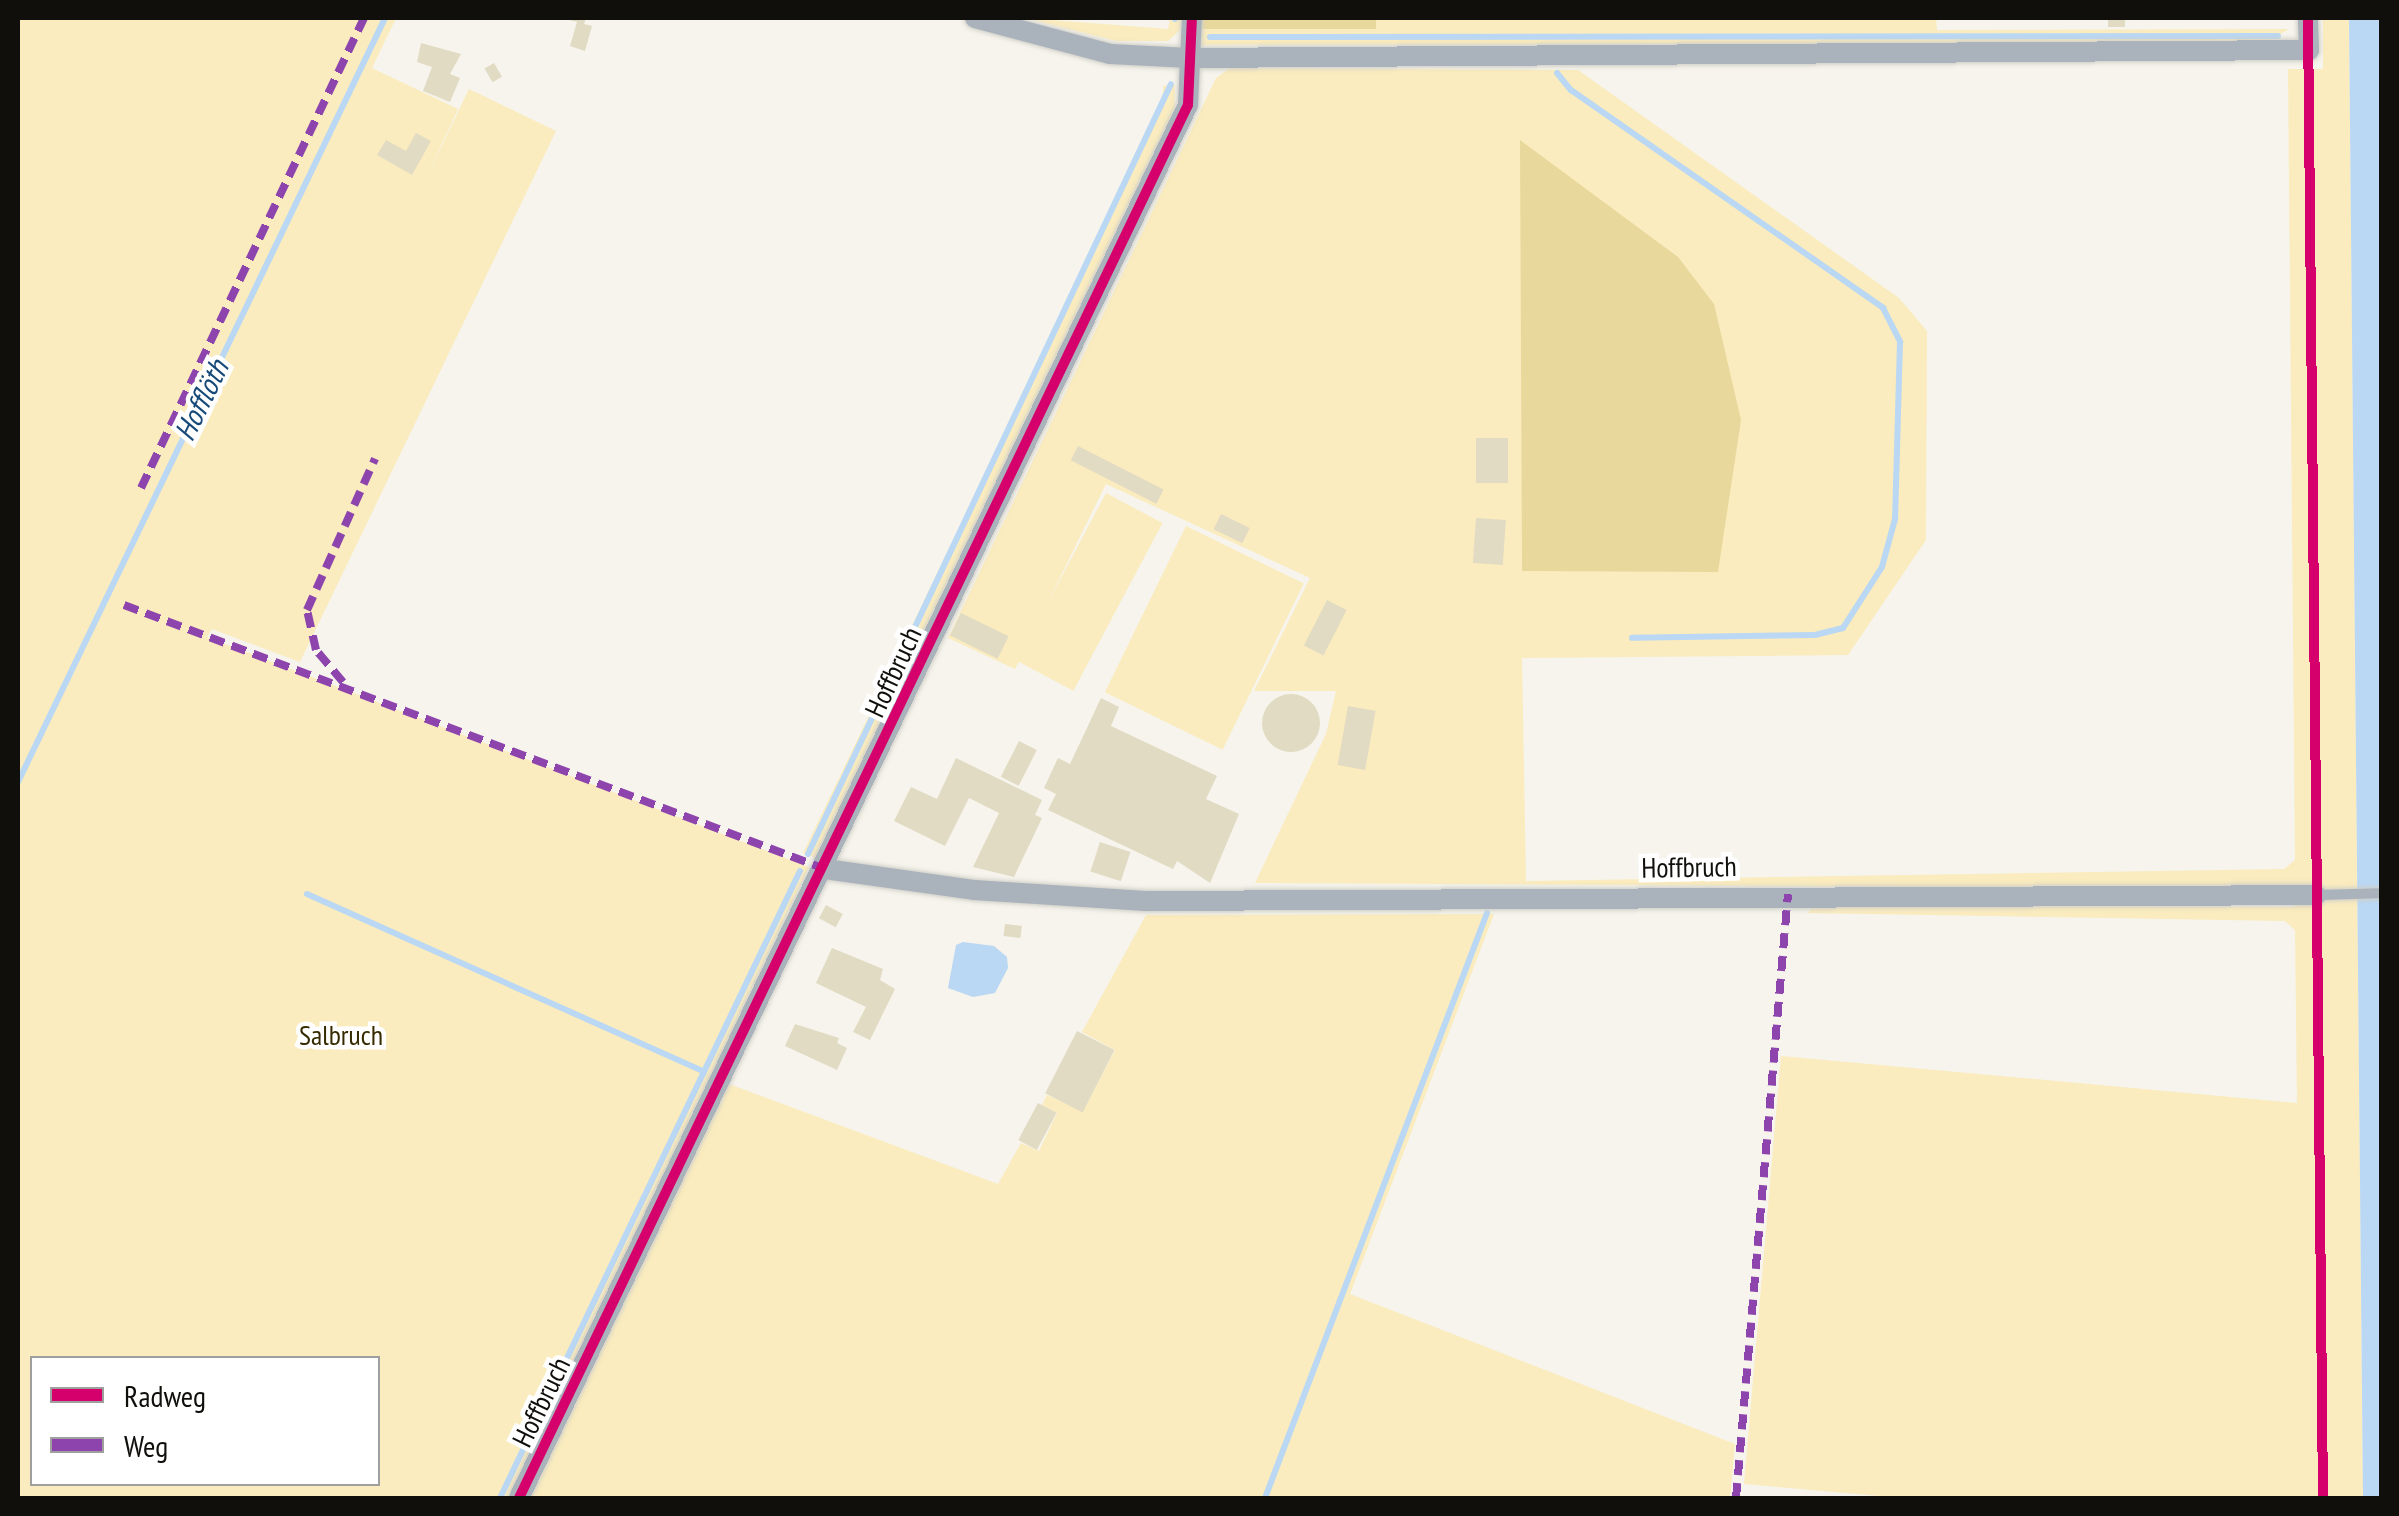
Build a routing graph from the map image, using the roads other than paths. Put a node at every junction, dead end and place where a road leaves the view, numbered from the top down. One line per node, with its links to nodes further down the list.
1 (975, 18): 4 (street)
2 (1192, 18): 4 (street, Hoffbruch)
3 (2308, 18): 4 (street)
4 (1189, 58): 5 (street, Hoffbruch)
5 (825, 868): 7 (street, Hoffbruch); 8 (street, Hoffbruch)
6 (2382, 894): 7 (lane)
7 (2316, 895)
8 (519, 1498)

